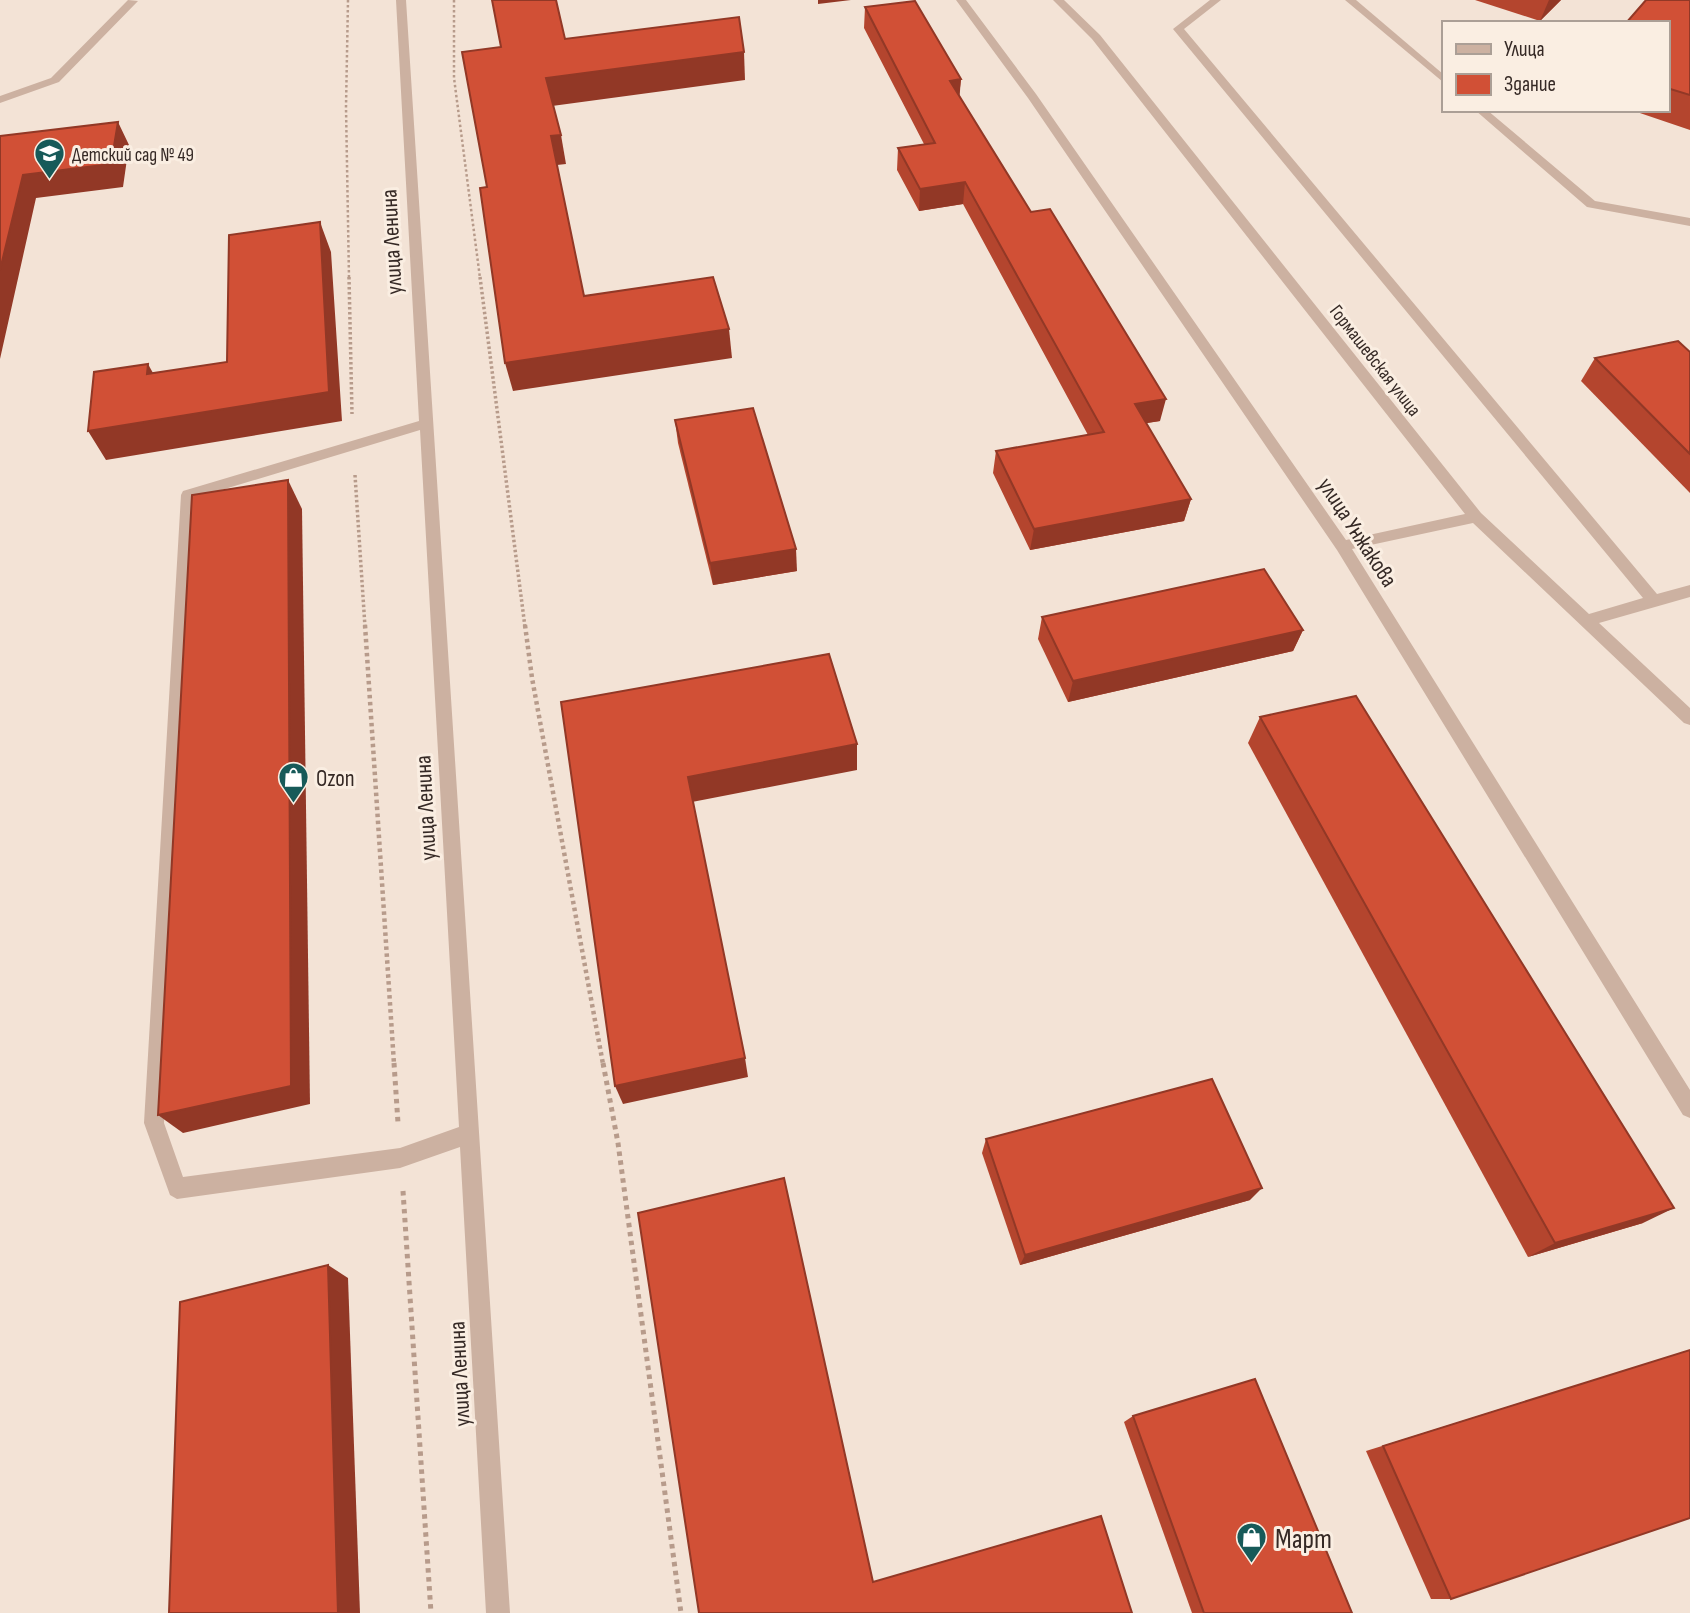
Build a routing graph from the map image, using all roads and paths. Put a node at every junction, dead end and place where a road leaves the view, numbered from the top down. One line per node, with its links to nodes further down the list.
1 (348, 0): 14 (path)
2 (401, 0): 13 (street, улица Ленина)
3 (454, 0): 26 (path)
4 (961, 0): 16 (street, улица Унжакова)
5 (1058, 0): 15 (street, Гормашевская улица)
6 (1216, 0): 18 (street)
7 (1350, 0): 9 (street)
8 (133, 1): 10 (street)
9 (1442, 78)
10 (0, 100)
11 (1482, 112): 12 (street)
12 (1690, 222)
13 (426, 424): 14 (street); 22 (street, улица Ленина)
14 (353, 444): 23 (path); 23 (street)
15 (1476, 517): 16 (street); 19 (street, Гормашевская улица)
16 (1342, 546): 21 (street, улица Унжакова)
17 (1690, 591): 18 (street)
18 (1654, 601): 19 (street)
19 (1587, 620): 20 (street, Гормашевская улица)
20 (1690, 718)
21 (1690, 1108)
22 (469, 1133): 23 (street); 25 (street, улица Ленина)
23 (400, 1158): 24 (path)
24 (431, 1613)
25 (498, 1613)
26 (681, 1613)

